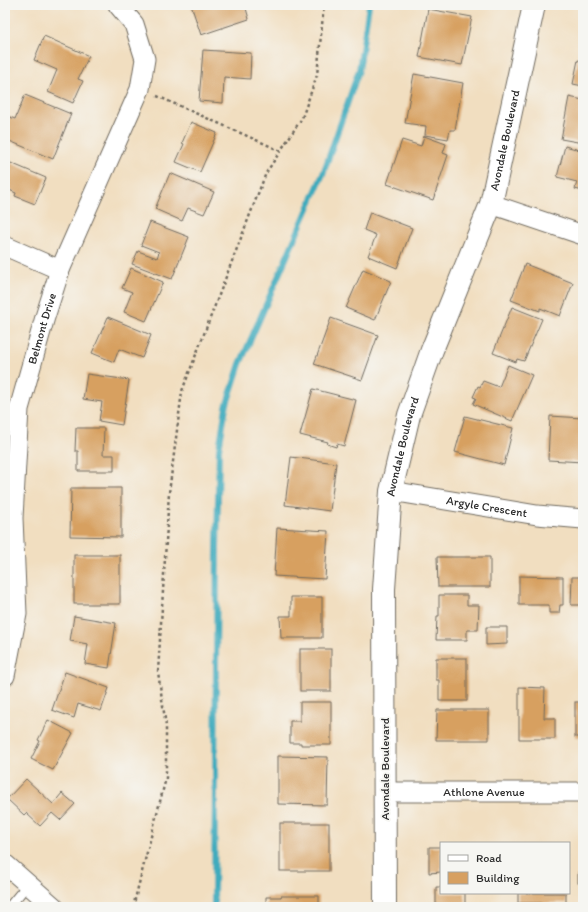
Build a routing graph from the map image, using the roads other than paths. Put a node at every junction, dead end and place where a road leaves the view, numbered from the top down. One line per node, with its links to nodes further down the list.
1 (118, 5): 6 (street, Belmont Drive)
2 (534, 5): 3 (street, Avondale Boulevard)
3 (491, 204): 4 (street); 7 (street, Avondale Boulevard)
4 (583, 235)
5 (5, 246): 6 (street)
6 (60, 270): 8 (street, Belmont Drive)
7 (392, 491): 9 (street, Argyle Crescent); 11 (street, Avondale Boulevard)
8 (9, 518): 10 (street, Belmont Drive)
9 (583, 519)
10 (5, 676)
11 (385, 792): 12 (street, Athlone Avenue); 17 (street, Avondale Boulevard)
12 (583, 792)
13 (5, 864): 14 (street)
14 (28, 884): 15 (lane); 16 (street)
15 (9, 907)
16 (54, 907)
17 (385, 907)

